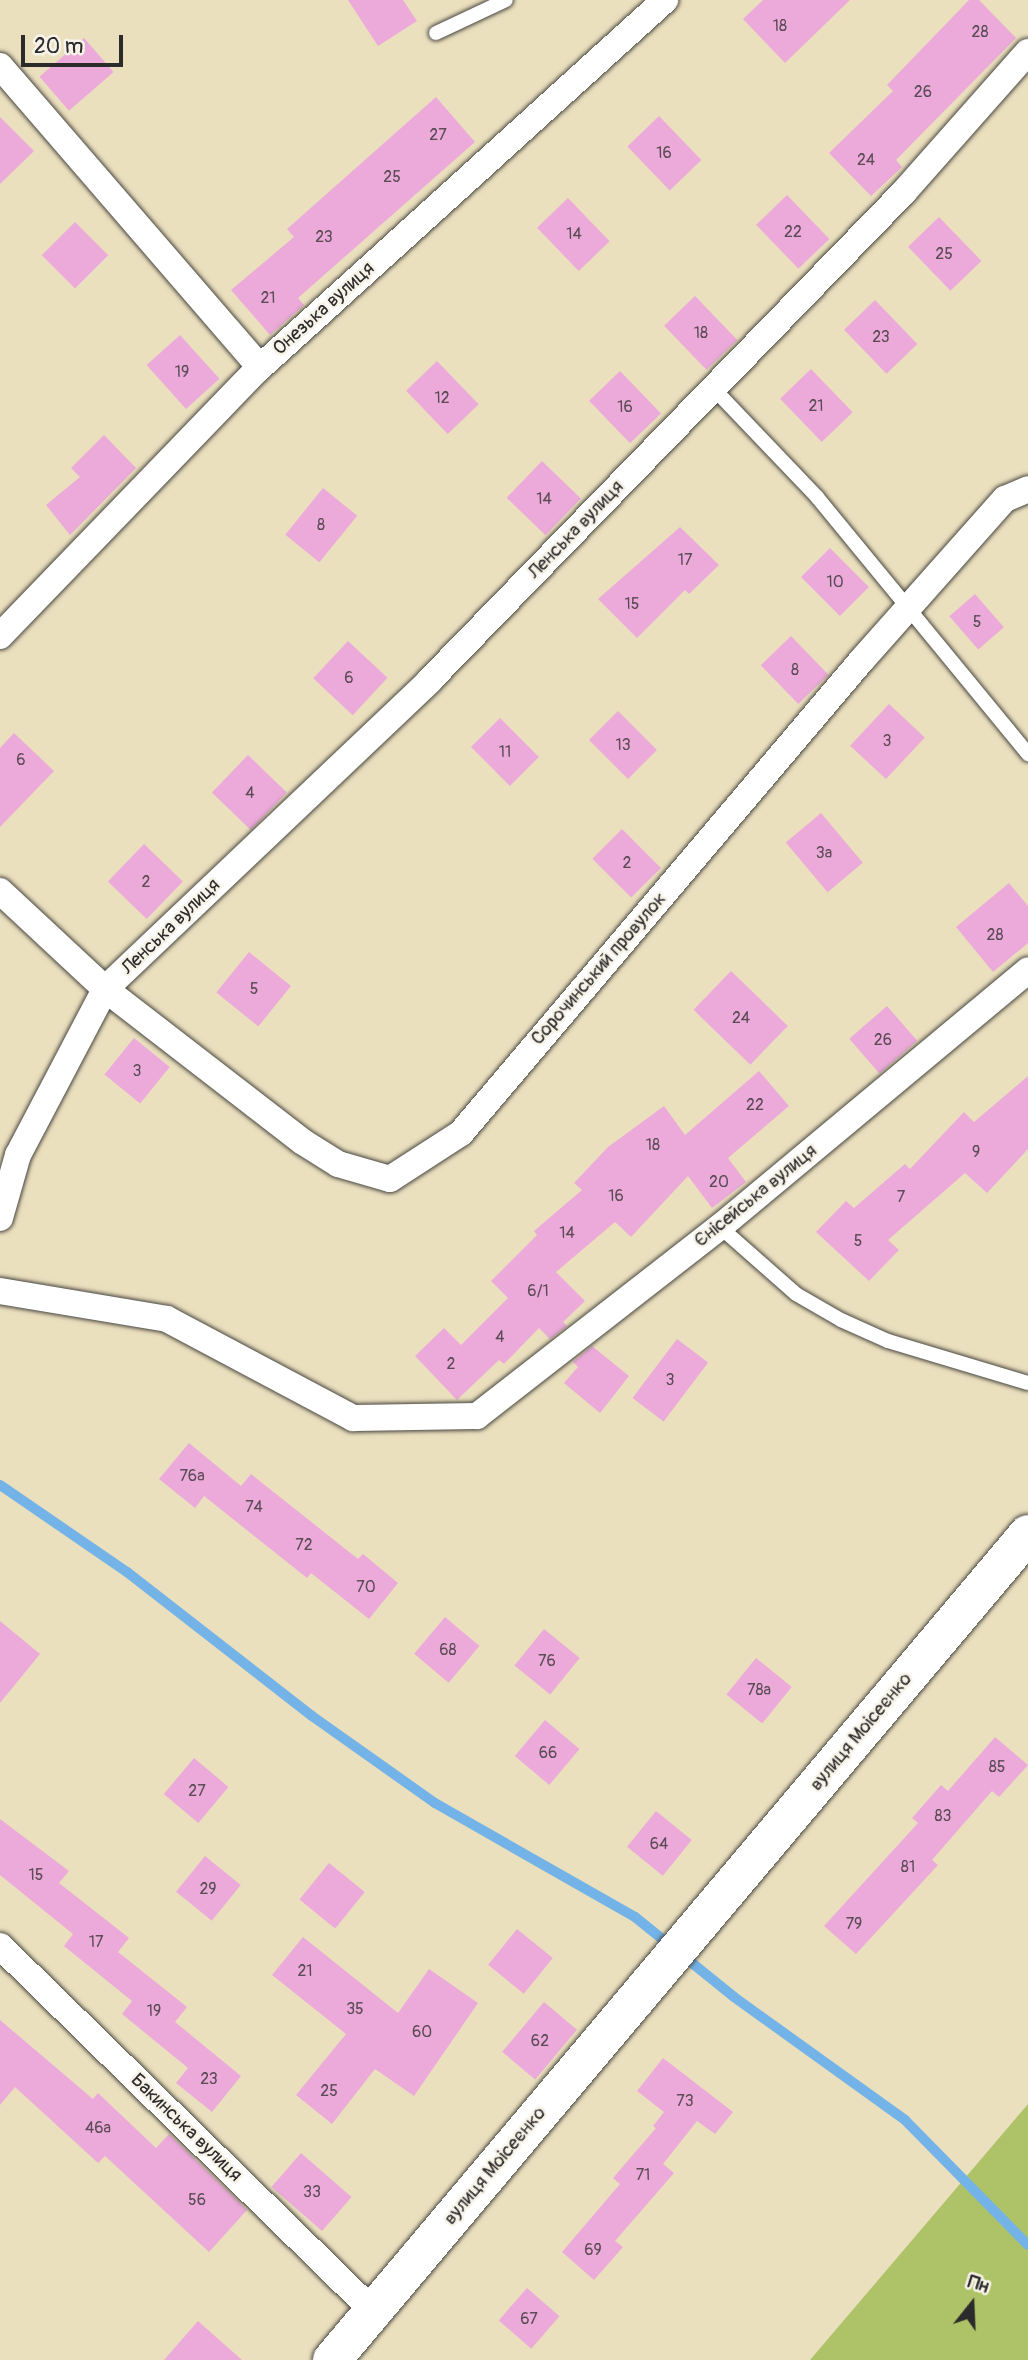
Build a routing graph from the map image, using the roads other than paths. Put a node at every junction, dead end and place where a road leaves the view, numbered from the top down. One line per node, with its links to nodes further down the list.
1 (506, 0): 3 (lane)
2 (665, 0): 6 (street, Онезька вулиця)
3 (436, 33)
4 (1024, 65): 7 (street, Ленська вулиця)
5 (0, 66): 6 (street)
6 (260, 367): 10 (street, Онезька вулиця)
7 (713, 388): 9 (lane); 14 (street, Ленська вулиця)
8 (1028, 489): 9 (street, Сорочинський провулок)
9 (910, 609): 11 (lane); 14 (street, Сорочинський провулок)
10 (0, 636)
11 (1028, 754)
12 (0, 891): 14 (street, Ленська вулиця)
13 (1028, 970): 16 (street, Єнісейська вулиця)
14 (105, 989): 15 (street, Ленська вулиця)
15 (0, 1218)
16 (720, 1227): 17 (street, Єнісейська вулиця); 18 (lane)
17 (0, 1291)
18 (1028, 1383)
19 (1028, 1534): 21 (street, вулиця Моісеєнко)
20 (0, 1946): 21 (street, Бакинська вулиця)
21 (373, 2311): 22 (street, вулиця Моісеєнко)
22 (332, 2360)

